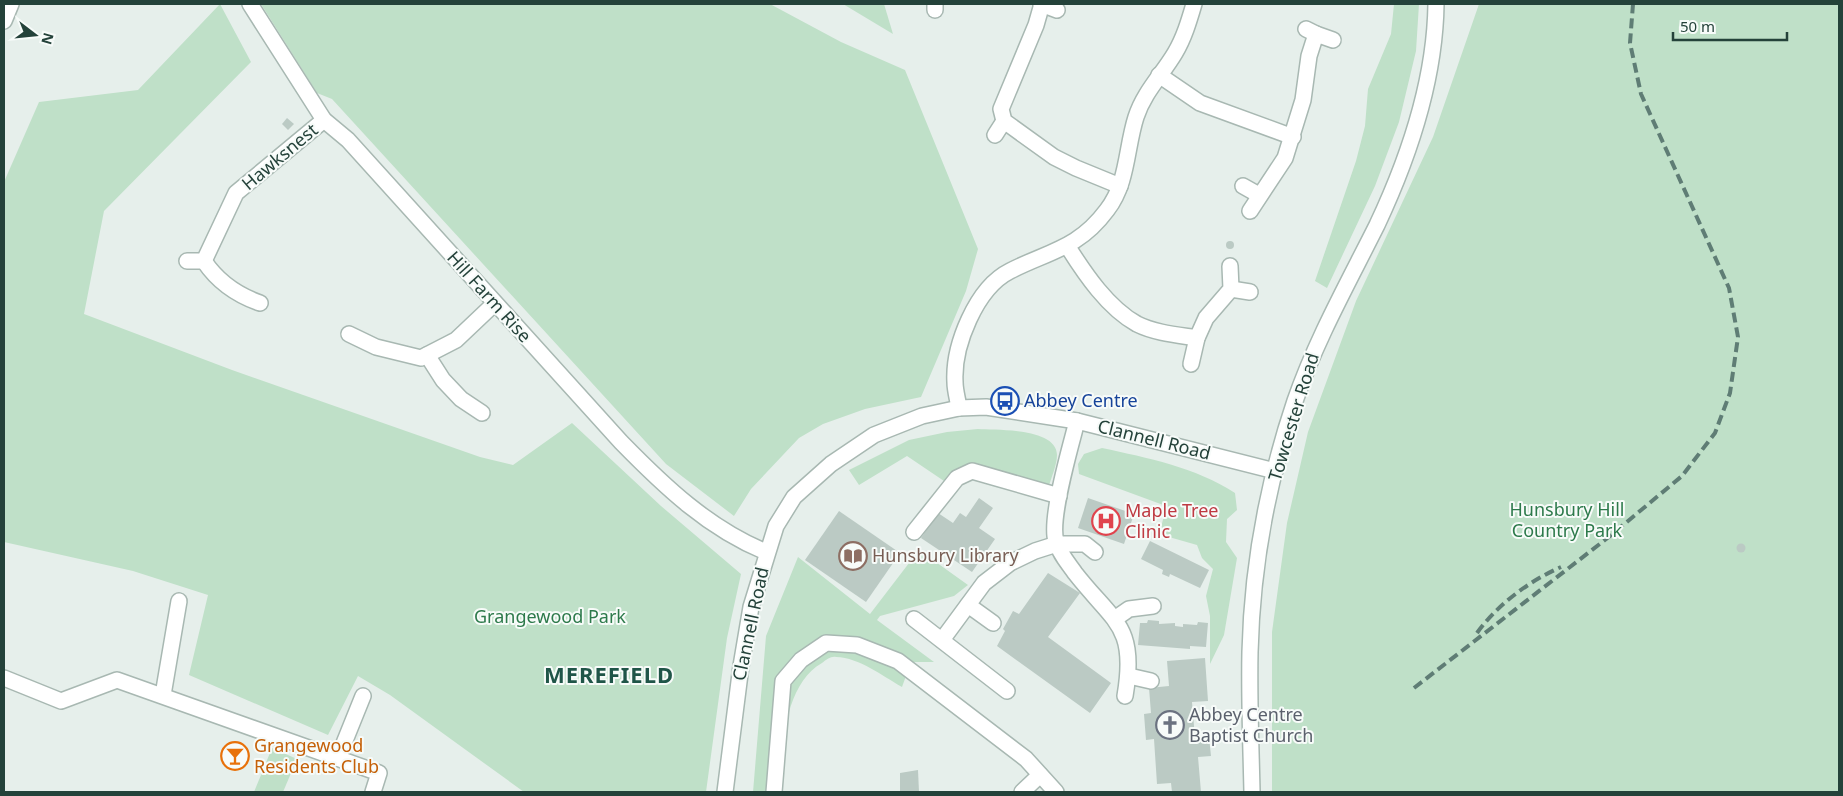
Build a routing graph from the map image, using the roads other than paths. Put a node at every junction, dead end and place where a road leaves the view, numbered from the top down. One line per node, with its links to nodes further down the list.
1 (11, 4): 7 (street)
2 (250, 4): 10 (street, Hill Farm Rise)
3 (1042, 4): 6 (street); 11 (street)
4 (1194, 4): 9 (street)
5 (1436, 4): 33 (street, Towcester Road)
6 (1057, 10)
7 (4, 21)
8 (1333, 40): 13 (street)
9 (1159, 75): 13 (street); 14 (street)
10 (324, 120): 20 (street, Hawksnest); 25 (street, Hill Farm Rise)
11 (1004, 121): 12 (street); 14 (street)
12 (996, 135)
13 (1293, 137): 16 (street)
14 (1120, 186): 18 (street)
15 (1243, 186): 16 (street)
16 (1259, 195): 17 (street)
17 (1250, 210)
18 (1068, 247): 27 (street); 30 (street)
19 (188, 261): 20 (street)
20 (204, 261): 24 (street)
21 (1230, 266): 22 (street)
22 (1231, 289): 23 (street); 27 (street)
23 (1250, 292)
24 (260, 303)
25 (494, 304): 28 (street); 37 (street, Hill Farm Rise)
26 (349, 334): 28 (street)
27 (1197, 338): 29 (street)
28 (427, 355): 31 (street)
29 (1191, 364)
30 (959, 408): 32 (street, Clannell Road); 37 (street, Clannell Road)
31 (482, 413)
32 (1077, 420): 33 (street, Clannell Road); 34 (street)
33 (1276, 471): 60 (street, Towcester Road)
34 (1059, 496): 35 (street); 36 (street)
35 (914, 532)
36 (1057, 544): 38 (street); 40 (street); 42 (street)
37 (766, 552): 56 (street, Clannell Road)
38 (1095, 552)
39 (179, 601): 50 (street)
40 (968, 605): 44 (street); 45 (street)
41 (1153, 606): 42 (street)
42 (1116, 618): 46 (street)
43 (914, 619): 45 (street)
44 (992, 623)
45 (942, 640): 49 (street)
46 (1129, 676): 48 (street); 52 (street)
47 (4, 678): 50 (street)
48 (1151, 681)
49 (1007, 691)
50 (163, 695): 53 (street)
51 (363, 696): 53 (street)
52 (1125, 696)
53 (338, 758): 55 (street)
54 (1040, 775): 57 (street); 58 (street); 59 (street)
55 (373, 792)
56 (724, 792)
57 (774, 792)
58 (1022, 792)
59 (1056, 792)
60 (1252, 792)

